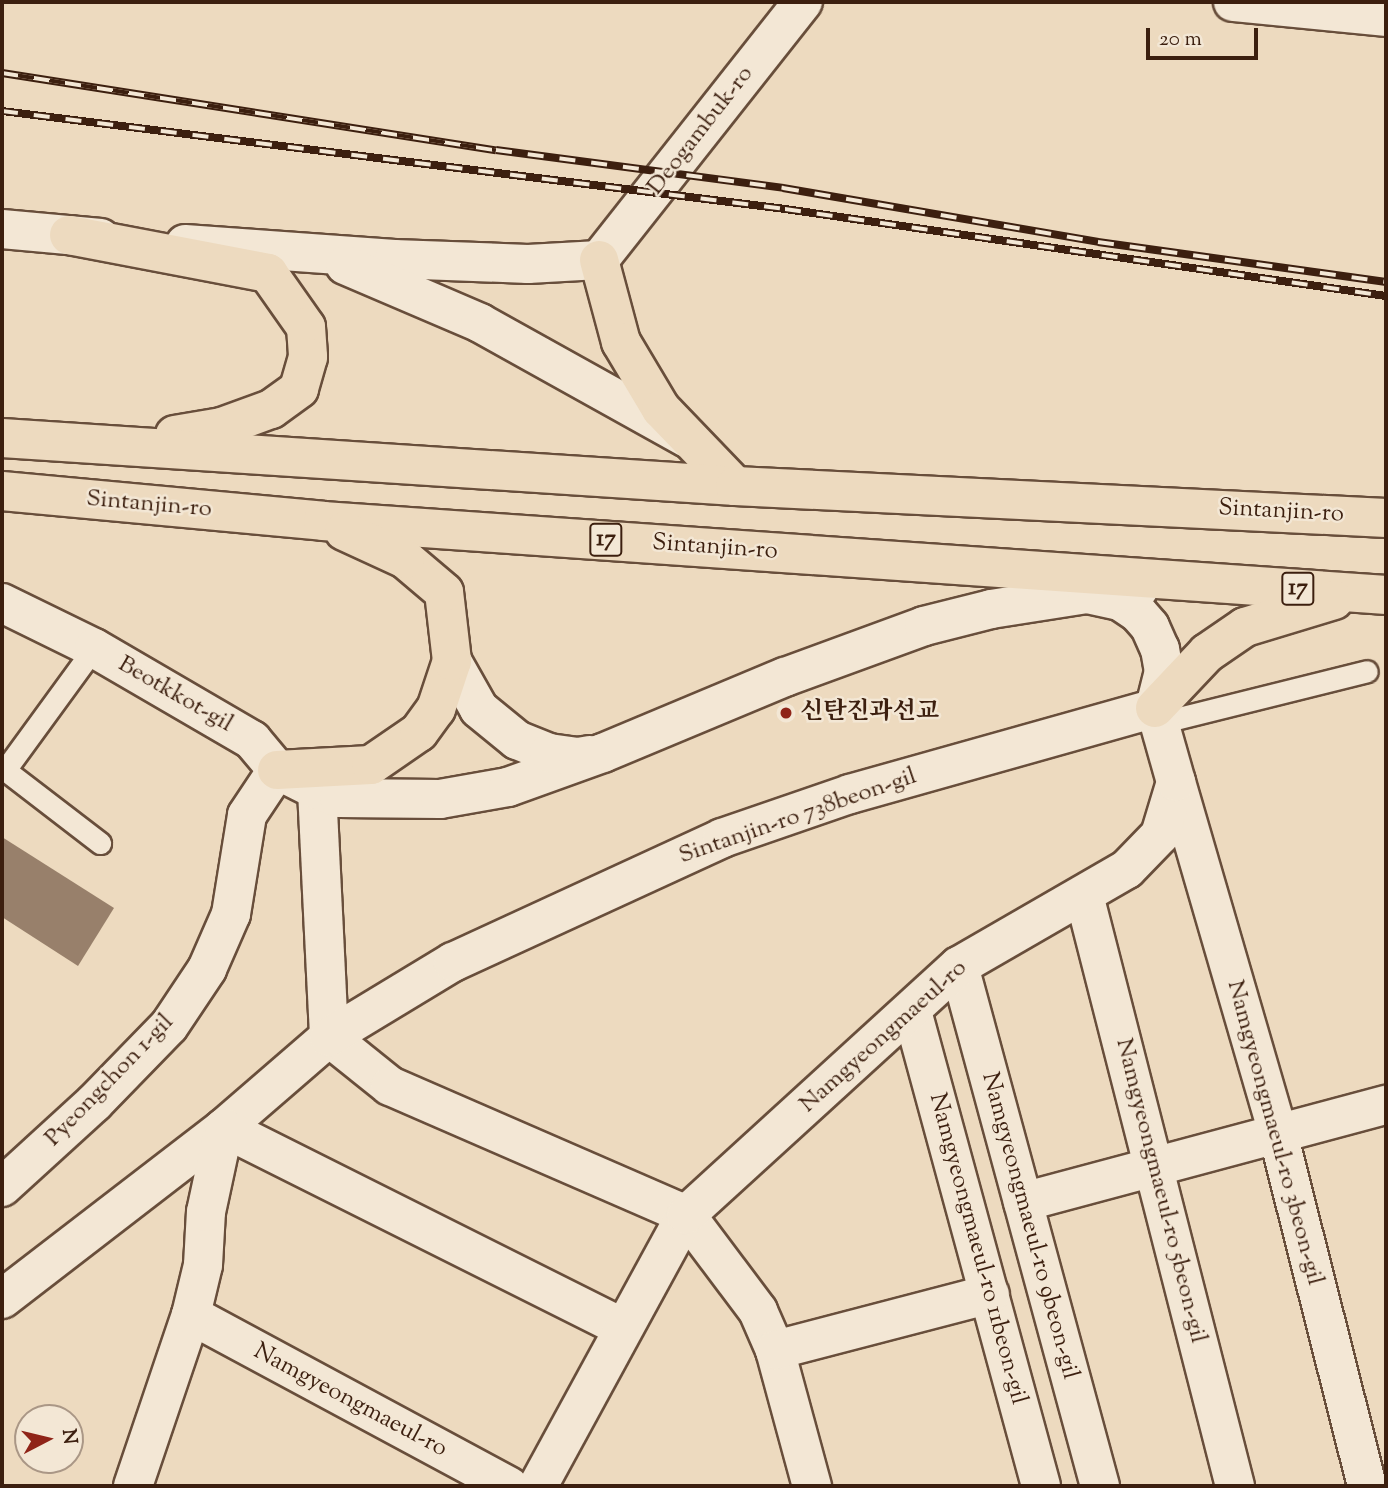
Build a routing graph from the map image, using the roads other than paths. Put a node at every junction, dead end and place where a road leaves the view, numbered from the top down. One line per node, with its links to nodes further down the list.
1 (803, 2): 7 (street, Deogambuk-ro)
2 (1233, 2): 3 (street)
3 (1386, 17)
4 (2, 229): 5 (street)
5 (69, 235): 6 (street); 10 (main road)
6 (317, 253): 7 (street); 9 (street)
7 (599, 260): 9 (main road)
8 (2, 438): 10 (main road, Sintanjin-ro)
9 (691, 440): 11 (main road)
10 (117, 446): 11 (main road, Sintanjin-ro)
11 (735, 486): 13 (main road, Sintanjin-ro)
12 (2, 491): 14 (main road, Sintanjin-ro / 17)
13 (1386, 517)
14 (323, 521): 15 (main road, Sintanjin-ro / 17); 20 (main road)
15 (1211, 583): 16 (street); 17 (main road, Sintanjin-ro / 17)
16 (1087, 593): 22 (street); 23 (street)
17 (1373, 594): 22 (main road)
18 (2, 603): 19 (street, Beotkkot-gil)
19 (94, 648): 24 (lane); 25 (street, Beotkkot-gil)
20 (452, 661): 23 (street); 25 (main road)
21 (1367, 671): 22 (lane)
22 (1157, 715): 26 (street); 32 (street, Sintanjin-ro 738beon-gil)
23 (603, 753): 27 (street)
24 (4, 769): 28 (lane)
25 (277, 770): 27 (street, Beotkkot-gil); 37 (street, Pyeongchon 1-gil)
26 (1176, 782): 29 (street, Namgyeongmaeul-ro); 35 (street, Namgyeongmaeul-ro 3beon-gil)
27 (328, 794): 32 (street)
28 (100, 843)
29 (1084, 895): 30 (street, Namgyeongmaeul-ro); 36 (street, Namgyeongmaeul-ro 5beon-gil)
30 (959, 966): 31 (street, Namgyeongmaeul-ro); 38 (street, Namgyeongmaeul-ro 9beon-gil)
31 (912, 1011): 39 (street, Namgyeongmaeul-ro); 40 (street, Namgyeongmaeul-ro 11beon-gil)
32 (329, 1037): 34 (street, Sintanjin-ro 738beon-gil); 39 (street)
33 (1386, 1105): 35 (street)
34 (224, 1128): 41 (street, Sintanjin-ro 738beon-gil); 42 (street); 43 (street)
35 (1278, 1134): 36 (street); 52 (street, Namgyeongmaeul-ro 3beon-gil)
36 (1156, 1168): 38 (street); 51 (street, Namgyeongmaeul-ro 5beon-gil)
37 (2, 1187)
38 (1023, 1202): 50 (street, Namgyeongmaeul-ro 9beon-gil)
39 (686, 1215): 43 (street, Namgyeongmaeul-ro); 44 (street)
40 (990, 1294): 44 (street); 49 (street, Namgyeongmaeul-ro 11beon-gil)
41 (2, 1299)
42 (191, 1315): 45 (street); 46 (street, Namgyeongmaeul-ro)
43 (623, 1328): 47 (street, Namgyeongmaeul-ro)
44 (775, 1350): 48 (street)
45 (133, 1486)
46 (509, 1486)
47 (538, 1486)
48 (813, 1486)
49 (1041, 1486)
50 (1100, 1486)
51 (1235, 1486)
52 (1367, 1486)

